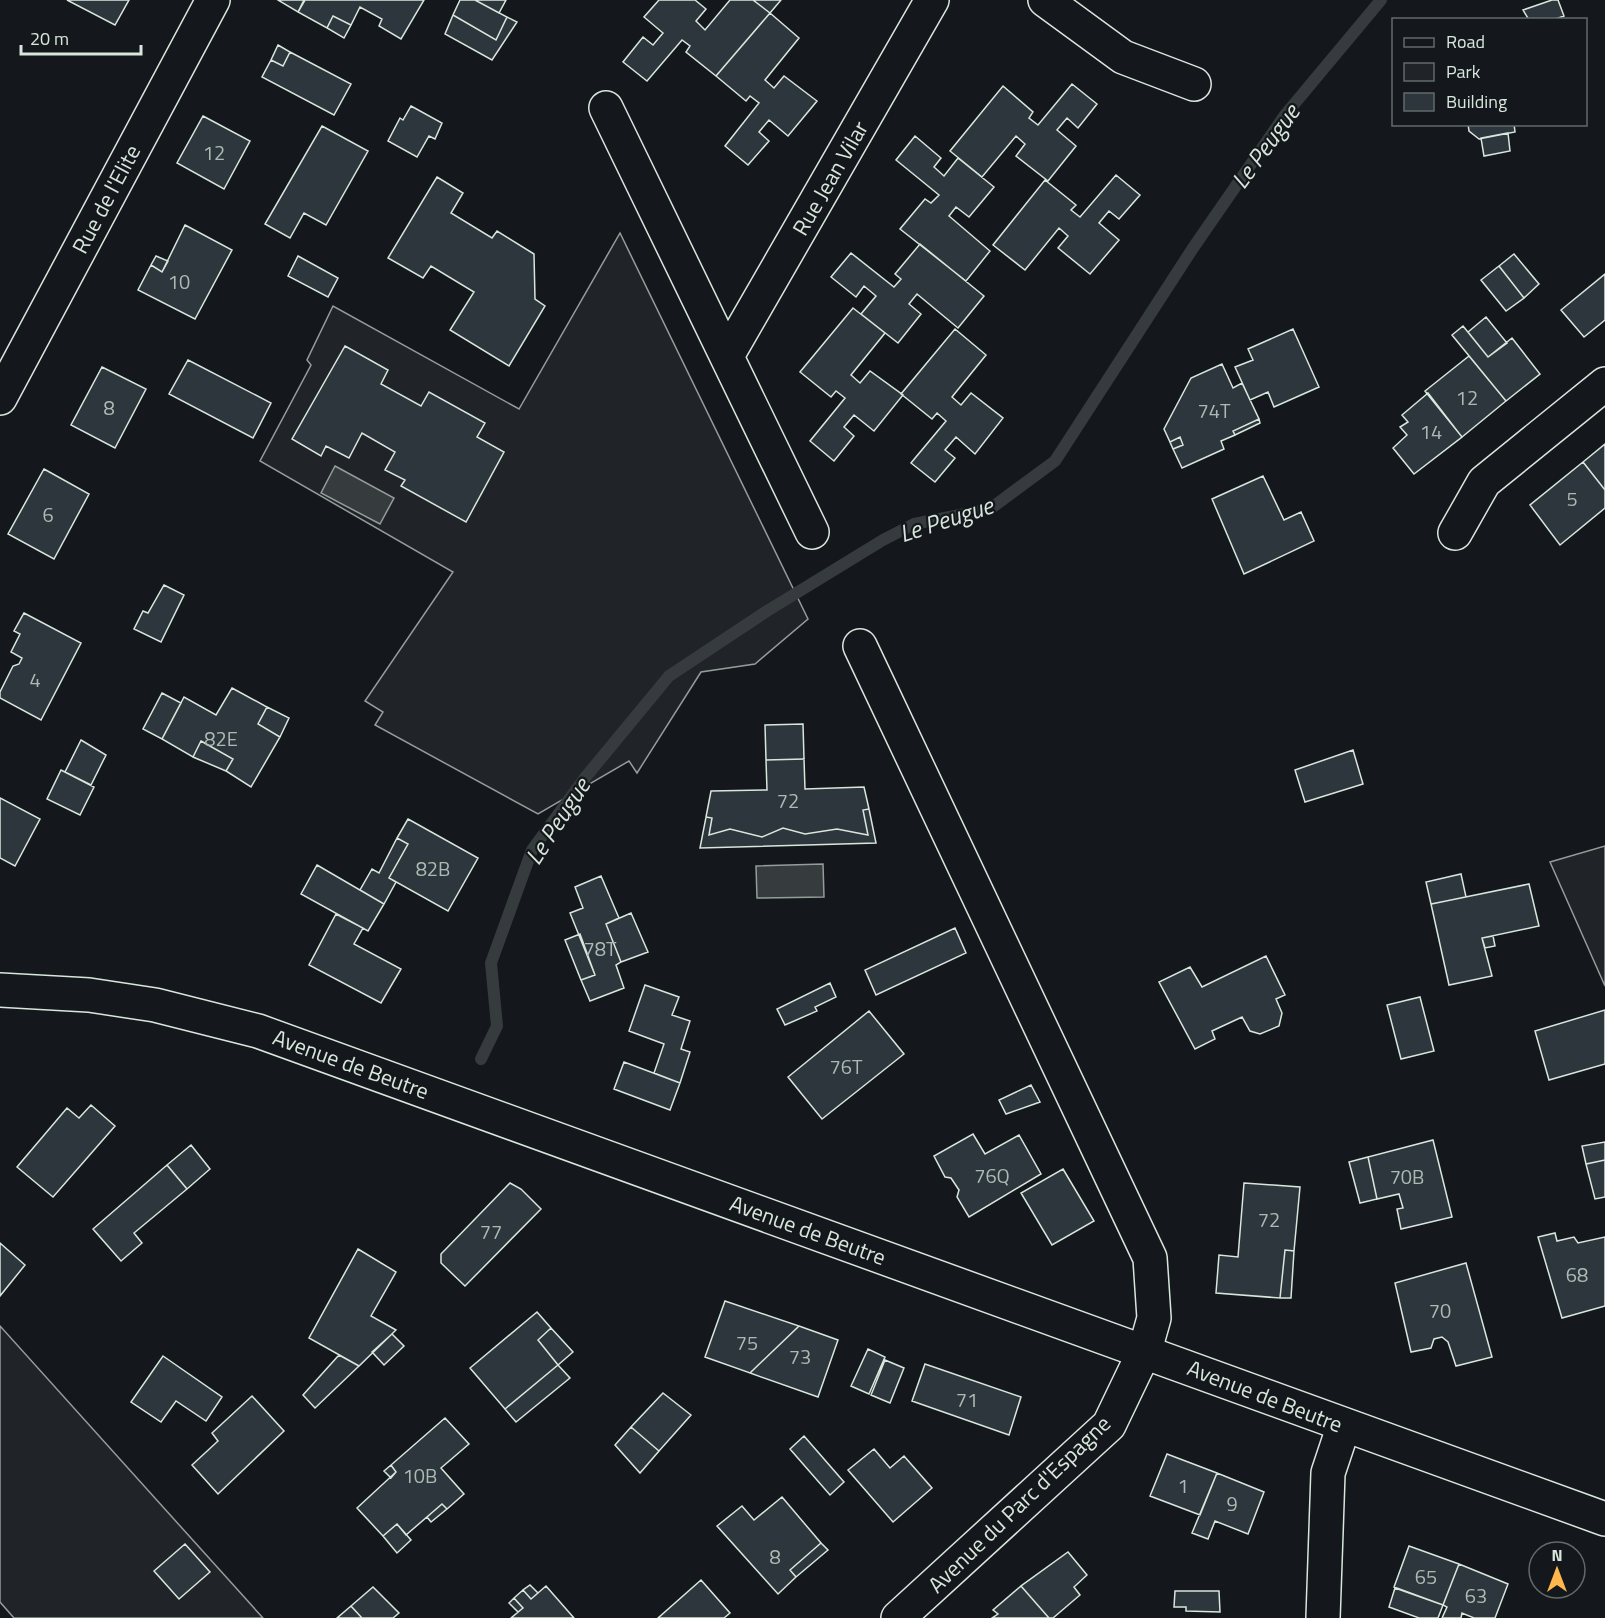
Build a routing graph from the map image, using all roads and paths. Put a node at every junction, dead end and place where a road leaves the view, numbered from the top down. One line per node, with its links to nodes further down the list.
1 (213, 0): 8 (street, Rue de l'Elite)
2 (932, 0): 6 (street, Rue Jean Vilar)
3 (1045, 0): 4 (street)
4 (1194, 84)
5 (606, 108): 6 (street)
6 (727, 356): 9 (street)
7 (1605, 384): 10 (street)
8 (0, 398)
9 (812, 532)
10 (1455, 533)
11 (860, 646): 13 (street, Avenue du Parc d'Espagne)
12 (0, 990): 13 (street, Avenue de Beutre)
13 (1145, 1350): 14 (street, Avenue de Beutre); 16 (street, Avenue du Parc d'Espagne)
14 (1344, 1425): 15 (street, Avenue de Beutre); 17 (street)
15 (1605, 1519)
16 (898, 1618)
17 (1323, 1618)

